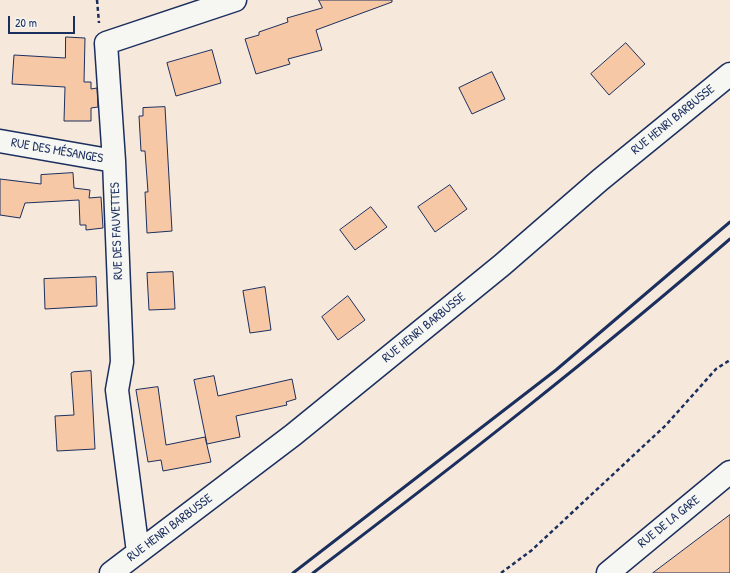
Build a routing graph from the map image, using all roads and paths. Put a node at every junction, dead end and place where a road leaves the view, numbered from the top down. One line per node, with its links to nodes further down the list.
1 (235, 0): 4 (street, RUE DES FAUVETTES)
2 (730, 74): 7 (street, RUE HENRI BARBUSSE)
3 (0, 141): 4 (street, RUE DES MÉSANGES)
4 (114, 161): 7 (street, RUE DES FAUVETTES)
5 (730, 360): 9 (path)
6 (730, 472): 10 (street, RUE DE LA GARE)
7 (138, 552): 8 (street, RUE HENRI BARBUSSE)
8 (111, 573)
9 (501, 573)
10 (608, 573)

